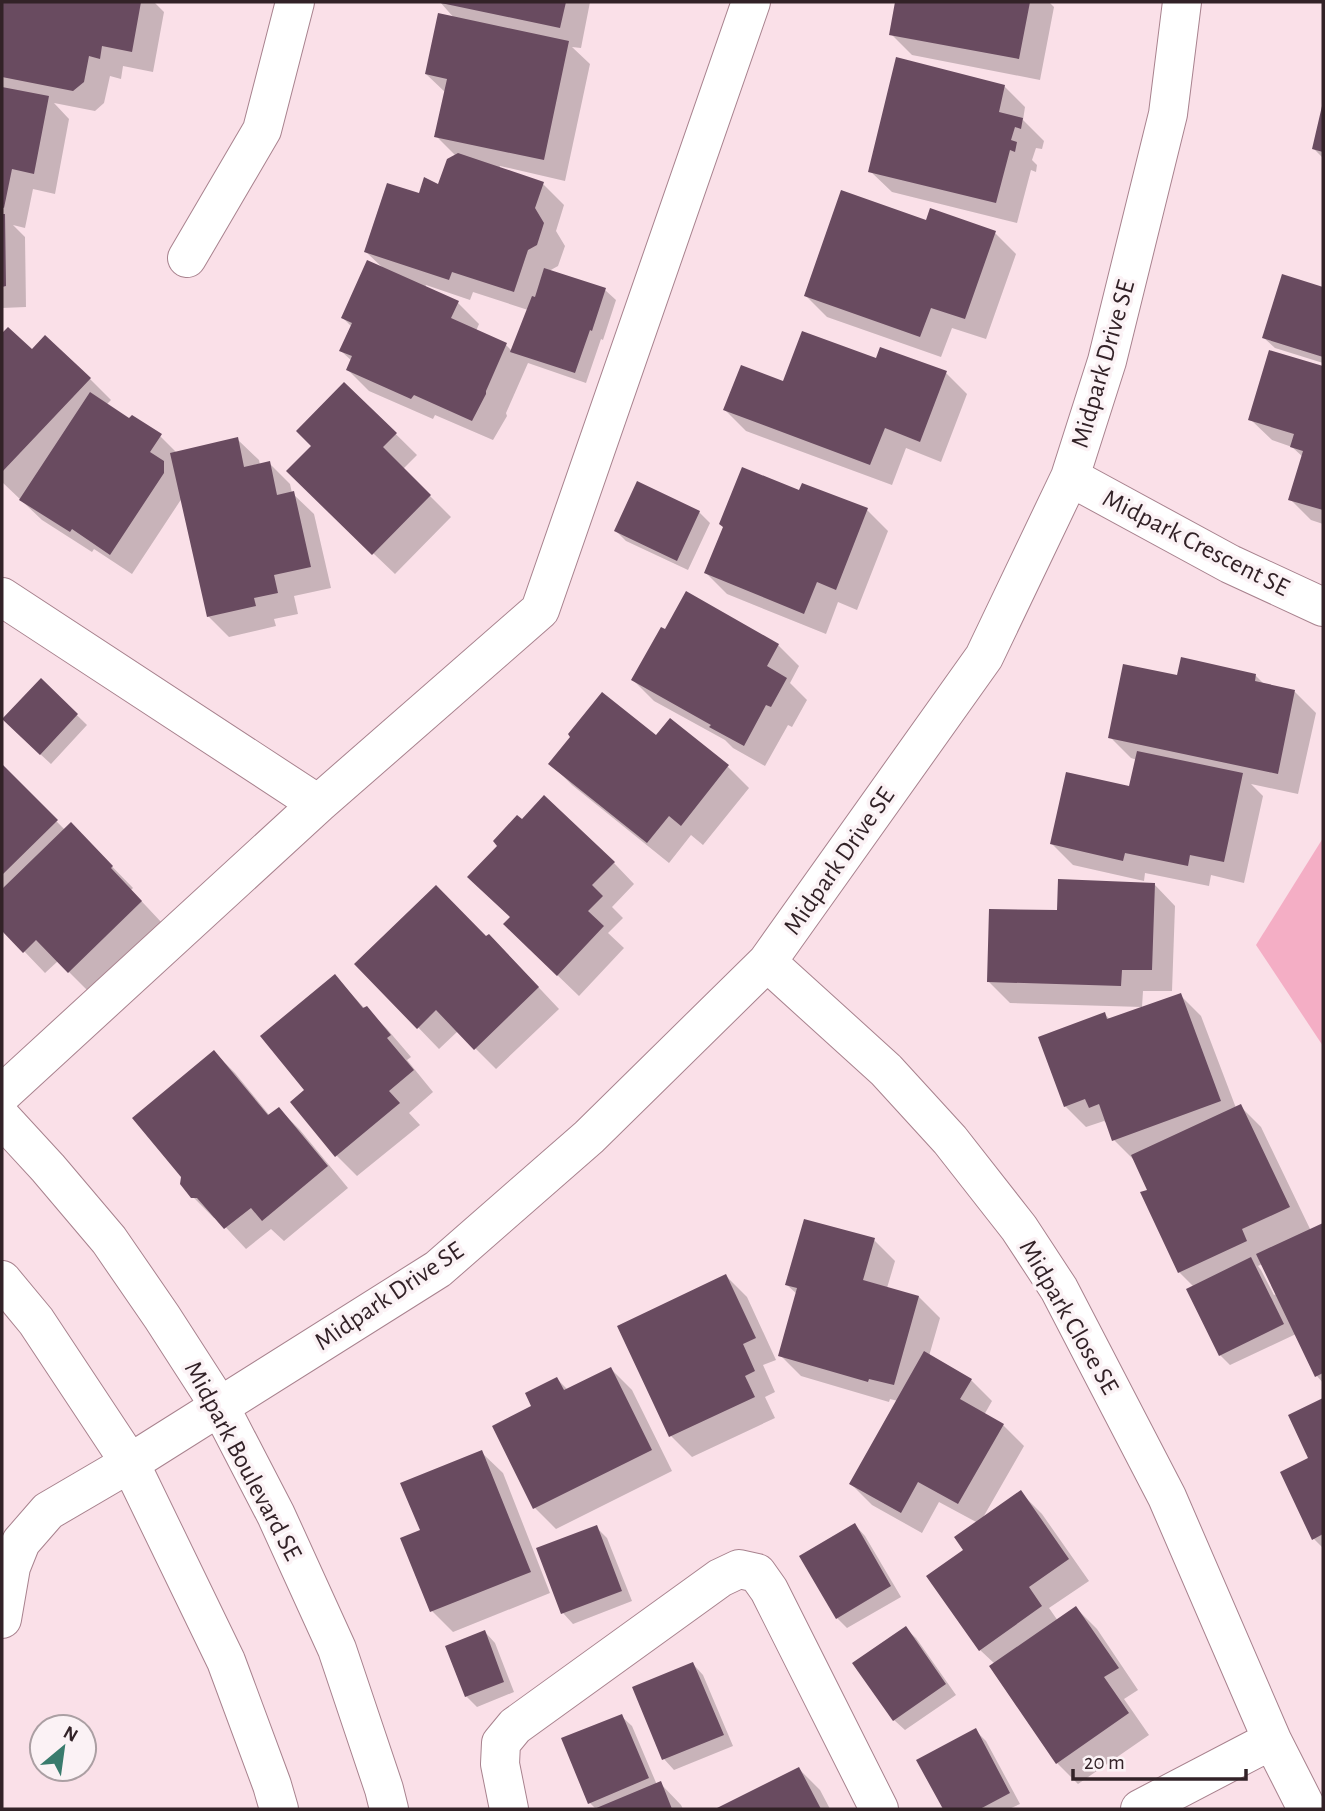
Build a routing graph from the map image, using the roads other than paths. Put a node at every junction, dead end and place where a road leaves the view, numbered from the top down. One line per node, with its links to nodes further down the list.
1 (295, 2): 4 (street)
2 (751, 2): 8 (street)
3 (1182, 2): 5 (street, Midpark Drive SE)
4 (187, 258)
5 (1070, 477): 7 (street, Midpark Crescent SE); 9 (street, Midpark Drive SE)
6 (2, 597): 8 (street)
7 (1323, 607)
8 (318, 804): 10 (street)
9 (767, 962): 13 (street, Midpark Drive SE); 16 (street, Midpark Close SE)
10 (2, 1094)
11 (2, 1118): 13 (street, Midpark Boulevard SE)
12 (2, 1280): 14 (street)
13 (220, 1407): 14 (street, Midpark Drive SE); 18 (street, Midpark Boulevard SE)
14 (130, 1463): 15 (street, Midpark Drive SE); 17 (street)
15 (2, 1619)
16 (1272, 1740): 21 (street); 22 (street, Midpark Close SE)
17 (279, 1809)
18 (389, 1809)
19 (509, 1809): 20 (street)
20 (879, 1809)
21 (1140, 1809)
22 (1307, 1809)

